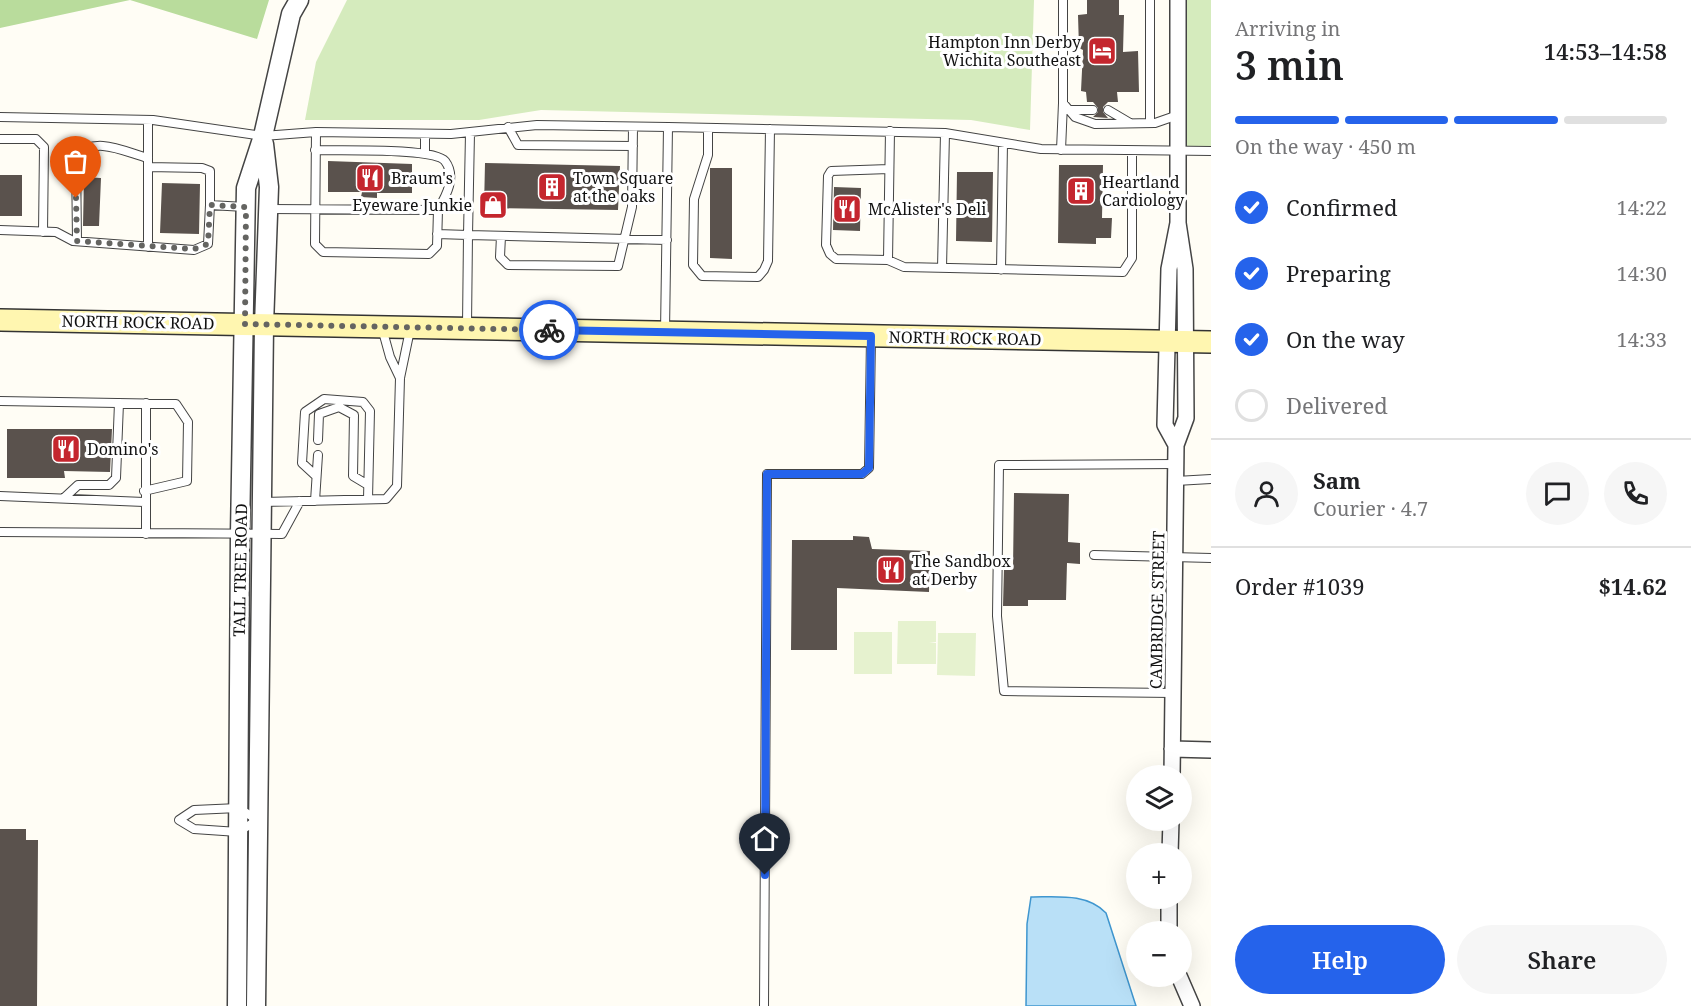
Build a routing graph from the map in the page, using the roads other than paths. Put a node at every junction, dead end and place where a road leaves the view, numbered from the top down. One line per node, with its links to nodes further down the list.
1 (299, 0): 23 (street, TALL TREE ROAD)
2 (1063, 0): 5 (lane)
3 (1150, 0): 12 (lane)
4 (1178, 0): 8 (street, CAMBRIDGE STREET)
5 (1065, 106): 6 (lane); 11 (lane); 28 (lane)
6 (1093, 110)
7 (1108, 110): 11 (lane)
8 (1178, 115): 12 (lane); 31 (street, CAMBRIDGE STREET)
9 (0, 117): 10 (lane)
10 (148, 120): 23 (lane); 33 (lane)
11 (1130, 123): 12 (lane)
12 (1150, 123)
13 (508, 127): 14 (lane); 20 (lane); 26 (lane)
14 (633, 127): 15 (lane); 26 (lane)
15 (668, 128): 16 (lane); 46 (lane)
16 (708, 128): 17 (lane); 17 (lane)
17 (770, 129): 18 (lane)
18 (890, 131): 21 (lane); 34 (lane)
19 (316, 132): 22 (lane); 23 (lane); 27 (lane)
20 (470, 133): 22 (lane); 43 (lane)
21 (945, 133): 25 (lane); 50 (lane)
22 (426, 134): 32 (lane)
23 (263, 136): 36 (street, TALL TREE ROAD); 38 (street, TALL TREE ROAD)
24 (0, 139): 41 (lane)
25 (1003, 143): 28 (lane); 51 (lane)
26 (633, 146): 45 (lane)
27 (315, 150): 32 (lane); 37 (lane)
28 (1061, 150): 29 (lane)
29 (1132, 151): 31 (lane); 51 (lane)
30 (1211, 151): 31 (lane)
31 (1178, 152): 59 (street, CAMBRIDGE STREET)
32 (425, 153): 39 (lane)
33 (148, 162): 35 (lane); 47 (lane); 48 (lane)
34 (889, 170): 49 (lane); 49 (lane)
35 (210, 205): 36 (lane); 48 (lane)
36 (246, 207): 53 (street, TALL TREE ROAD)
37 (315, 208): 38 (lane); 39 (lane); 42 (lane)
38 (268, 209): 53 (street, TALL TREE ROAD)
39 (438, 210): 42 (lane)
40 (0, 230): 41 (lane)
41 (44, 232): 47 (lane)
42 (437, 234): 43 (lane)
43 (468, 235): 44 (lane); 56 (lane)
44 (501, 236): 45 (lane); 45 (lane)
45 (625, 239): 46 (lane)
46 (667, 240): 57 (lane)
47 (77, 241): 48 (lane)
48 (148, 247)
49 (888, 260): 50 (lane)
50 (942, 268): 51 (lane)
51 (1001, 270)
52 (0, 320): 53 (main road, NORTH ROCK ROAD)
53 (254, 325): 54 (main road, NORTH ROCK ROAD); 79 (street, TALL TREE ROAD); 82 (street, TALL TREE ROAD)
54 (382, 327): 55 (main road, NORTH ROCK ROAD); 61 (lane)
55 (410, 327): 56 (main road, NORTH ROCK ROAD); 61 (lane)
56 (467, 328): 57 (main road, NORTH ROCK ROAD)
57 (665, 332): 58 (main road, NORTH ROCK ROAD)
58 (871, 336): 59 (main road, NORTH ROCK ROAD); 97 (lane)
59 (1175, 342): 60 (main road, NORTH ROCK ROAD); 67 (street, CAMBRIDGE STREET)
60 (1211, 342)
61 (400, 378): 75 (lane)
62 (0, 401): 63 (lane)
63 (119, 403): 64 (lane); 74 (lane)
64 (146, 404): 72 (lane); 72 (lane)
65 (318, 440): 71 (lane)
66 (318, 455): 68 (lane)
67 (1176, 464): 70 (street, CAMBRIDGE STREET); 87 (lane)
68 (315, 475): 71 (lane); 77 (lane)
69 (1211, 479): 70 (lane)
70 (1176, 481): 85 (street, CAMBRIDGE STREET)
71 (368, 485): 75 (lane)
72 (144, 491): 78 (lane)
73 (0, 496): 74 (lane)
74 (64, 498): 78 (lane)
75 (368, 499): 77 (lane)
76 (300, 501): 77 (lane); 79 (lane); 83 (lane)
77 (315, 501)
78 (144, 502): 81 (lane)
79 (262, 502): 83 (street, TALL TREE ROAD)
80 (0, 532): 81 (lane)
81 (146, 534): 82 (lane)
82 (240, 534): 83 (lane); 91 (street, TALL TREE ROAD)
83 (262, 534): 92 (street, TALL TREE ROAD)
84 (1094, 555): 85 (lane)
85 (1176, 558): 86 (lane); 87 (street, CAMBRIDGE STREET)
86 (1211, 558)
87 (1174, 693): 88 (street, CAMBRIDGE STREET)
88 (1172, 749): 89 (street); 90 (street, CAMBRIDGE STREET)
89 (1211, 750)
90 (1172, 765)
91 (238, 808): 92 (lane); 93 (street, TALL TREE ROAD); 93 (lane)
92 (258, 820): 93 (lane); 96 (street, TALL TREE ROAD)
93 (238, 832): 95 (street, TALL TREE ROAD)
94 (1184, 987): 98 (street)
95 (237, 1006)
96 (256, 1006)
97 (764, 1006)
98 (1192, 1006)

